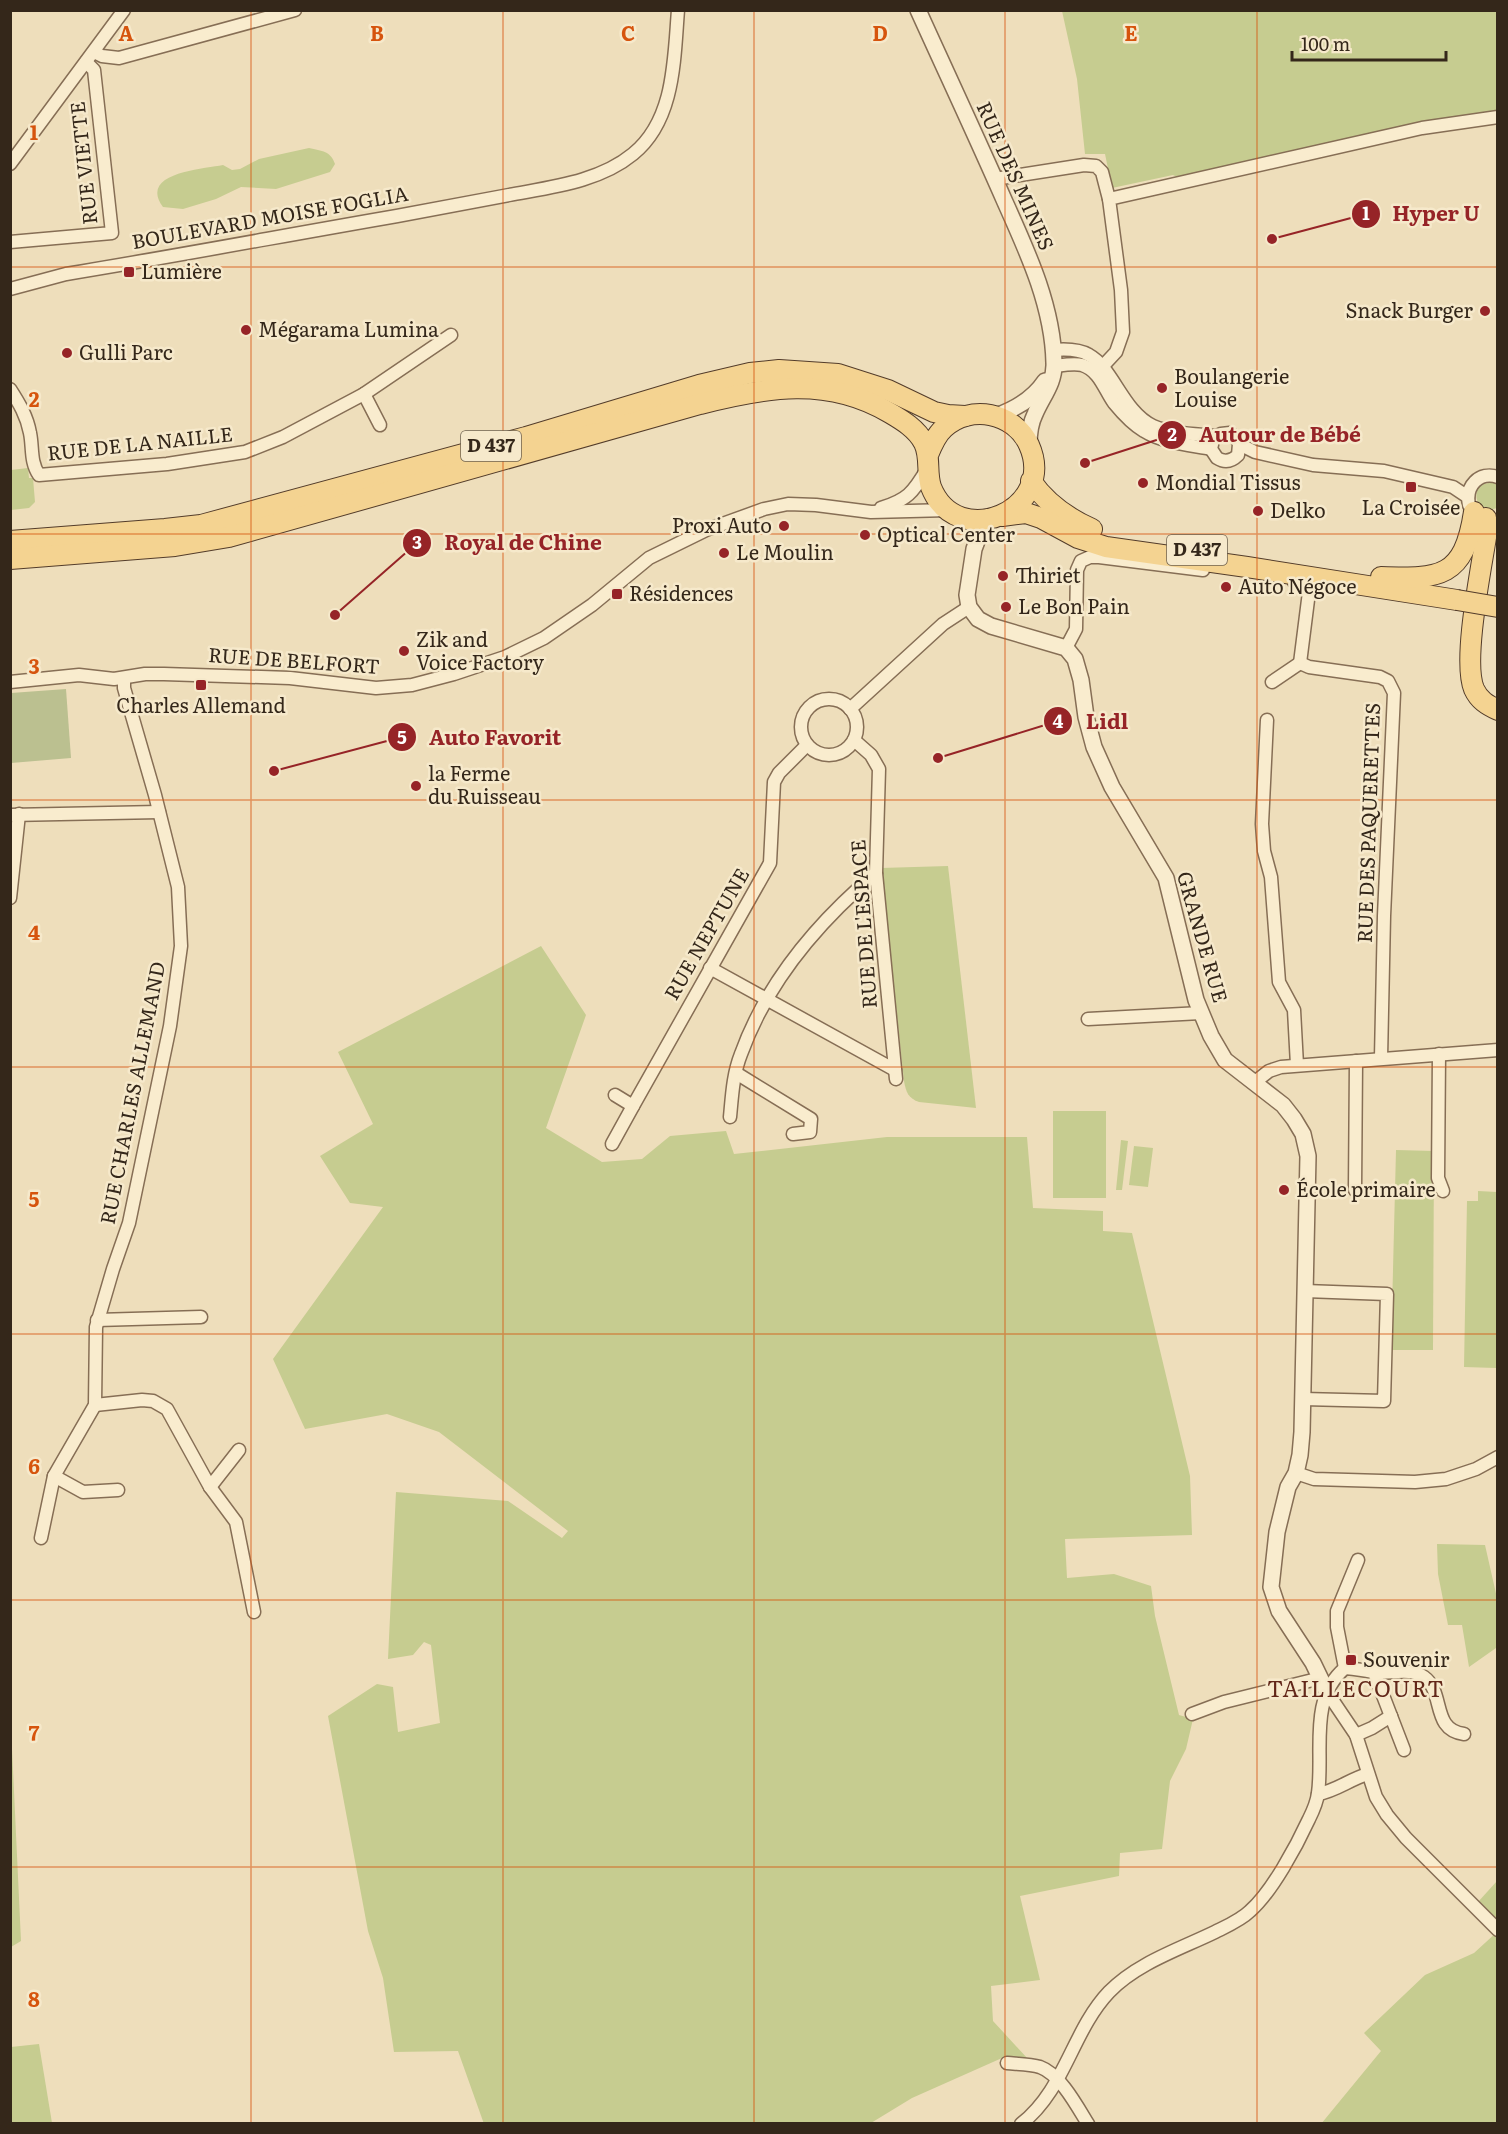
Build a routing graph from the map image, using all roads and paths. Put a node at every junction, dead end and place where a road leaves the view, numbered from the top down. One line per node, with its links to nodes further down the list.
1 (124, 10): 5 (street, RUE VIETTE)
2 (296, 10): 5 (street)
3 (678, 10): 12 (street, BOULEVARD MOISE FOGLIA)
4 (918, 10): 8 (street, RUE DES MINES)
5 (90, 57): 7 (street, RUE VIETTE); 10 (street, RUE VIETTE)
6 (1497, 117): 9 (street)
7 (10, 164)
8 (995, 179): 9 (street); 15 (street, RUE DES MINES)
9 (1109, 199): 17 (street)
10 (10, 242)
11 (10, 279): 12 (street, BOULEVARD MOISE FOGLIA)
12 (34, 282): 13 (street, BOULEVARD MOISE FOGLIA)
13 (10, 289)
14 (451, 335): 19 (street, RUE DE LA NAILLE)
15 (1053, 350): 16 (street, RUE DES MINES); 17 (street)
16 (1054, 366): 21 (street); 24 (street, RUE DES MINES); 25 (street)
17 (1102, 367): 23 (street)
18 (10, 389): 19 (street, RUE DE LA NAILLE)
19 (364, 394): 22 (street)
20 (965, 416): 21 (main road); 27 (main road); 36 (main road, D 437)
21 (996, 416): 24 (main road)
22 (380, 425)
23 (1217, 436): 25 (street); 26 (street)
24 (1029, 445): 29 (main road)
25 (1211, 449): 26 (street)
26 (1239, 449): 31 (street)
27 (928, 462): 33 (street); 34 (main road); 38 (main road, D 437)
28 (1497, 477): 30 (street)
29 (1032, 482): 35 (main road); 39 (main road, D 437)
30 (1473, 483): 31 (street); 32 (street)
31 (1453, 487): 32 (street)
32 (1481, 511): 39 (main road); 50 (main road)
33 (871, 512): 34 (street, RUE DE BELFORT); 46 (street, RUE DE BELFORT)
34 (954, 513): 35 (main road); 37 (street)
35 (992, 518): 37 (street); 40 (main road, D 437)
36 (10, 541)
37 (974, 549): 42 (street)
38 (10, 559)
39 (1381, 577): 40 (main road, D 437)
40 (1457, 595): 41 (main road, D 437); 43 (main road, D 437, bridge)
41 (1497, 597)
42 (969, 607): 44 (street); 49 (street)
43 (1497, 607)
44 (1066, 648): 45 (street); 60 (street, GRANDE RUE)
45 (1300, 663): 48 (street); 64 (street, RUE DES PAQUERETTES)
46 (124, 678): 47 (street, RUE DE BELFORT); 54 (street, RUE CHARLES ALLEMAND)
47 (10, 681)
48 (1272, 682)
49 (850, 709): 52 (street); 53 (street)
50 (1497, 710)
51 (1267, 720): 66 (street)
52 (854, 740): 53 (street); 56 (street, RUE DE L'ESPACE)
53 (807, 745): 58 (street, RUE NEPTUNE)
54 (159, 812): 55 (street); 78 (street, RUE CHARLES ALLEMAND)
55 (15, 814): 57 (street)
56 (876, 873): 59 (street); 59 (street, RUE DE L'ESPACE)
57 (10, 898)
58 (710, 968): 59 (street); 70 (street, RUE NEPTUNE)
59 (765, 999): 67 (street)
60 (1201, 1014): 61 (street); 68 (street, GRANDE RUE)
61 (1088, 1018)
62 (1497, 1050): 63 (street)
63 (1440, 1054): 64 (street); 75 (street)
64 (1381, 1058): 65 (street)
65 (1356, 1061): 66 (street); 74 (street)
66 (1297, 1065): 68 (street)
67 (736, 1073): 71 (street); 72 (street)
68 (1256, 1082): 76 (street, GRANDE RUE)
69 (615, 1095): 70 (street)
70 (633, 1106): 73 (street, RUE NEPTUNE)
71 (730, 1117)
72 (793, 1134)
73 (612, 1144)
74 (1354, 1190)
75 (1443, 1191)
76 (1305, 1291): 79 (street, GRANDE RUE); 79 (street)
77 (201, 1317): 78 (street)
78 (98, 1320): 80 (street, RUE CHARLES ALLEMAND)
79 (1303, 1399): 83 (street, GRANDE RUE)
80 (95, 1405): 84 (street); 85 (street)
81 (239, 1450): 85 (street)
82 (1497, 1457): 83 (street)
83 (1296, 1473): 92 (street, GRANDE RUE)
84 (54, 1476): 86 (street); 87 (street)
85 (210, 1487): 89 (street)
86 (118, 1490)
87 (41, 1538)
88 (1358, 1560): 90 (street)
89 (254, 1612)
90 (1345, 1668): 91 (street); 92 (street)
91 (1374, 1672): 94 (street); 95 (street)
92 (1324, 1685): 93 (street); 96 (street); 99 (street)
93 (1192, 1714)
94 (1390, 1716): 96 (street); 97 (street)
95 (1464, 1734)
96 (1356, 1735): 98 (street)
97 (1404, 1750)
98 (1368, 1774): 99 (street); 100 (street)
99 (1318, 1794): 102 (street)
100 (1497, 1930)
101 (1007, 2063): 102 (street)
102 (1057, 2080): 103 (street); 104 (street)
103 (1021, 2124)
104 (1088, 2124)

